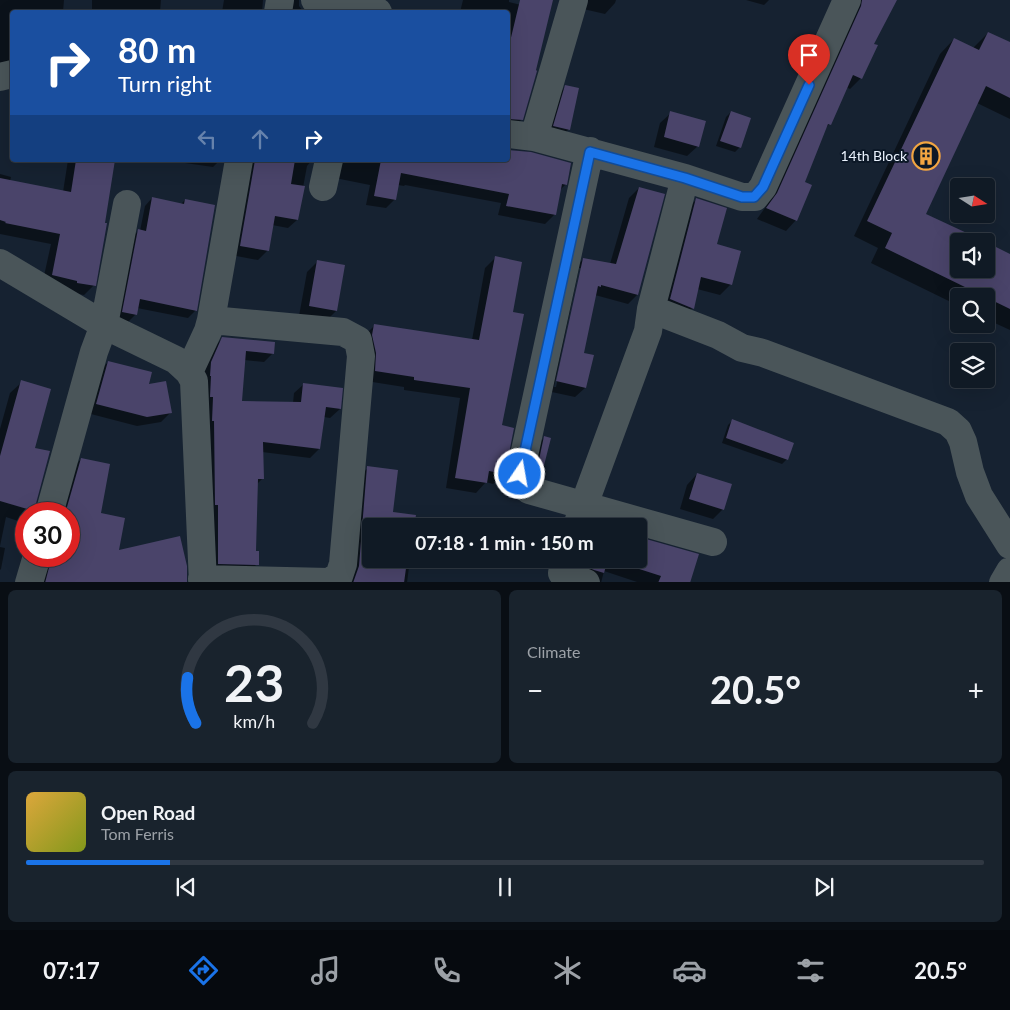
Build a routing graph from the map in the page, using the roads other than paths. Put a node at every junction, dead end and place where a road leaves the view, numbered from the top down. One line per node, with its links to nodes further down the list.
1 (315, 0): 4 (street)
2 (574, 0): 5 (street)
3 (847, 0): 9 (street)
4 (368, 10)
5 (521, 135): 6 (street)
6 (590, 152): 9 (street); 18 (street)
7 (239, 162): 14 (street)
8 (329, 162): 10 (street)
9 (685, 178): 13 (street)
10 (323, 187)
11 (127, 204): 15 (street)
12 (0, 263): 15 (street)
13 (651, 309): 18 (street); 20 (street)
14 (211, 320): 16 (street); 23 (street)
15 (104, 325): 16 (street); 17 (street)
16 (189, 372): 23 (street)
17 (51, 502)
18 (580, 516): 19 (street)
19 (713, 542)
20 (1010, 545)
21 (33, 567): 24 (street)
22 (1010, 572): 25 (street)
23 (202, 581)
24 (29, 582)
25 (1004, 582)

